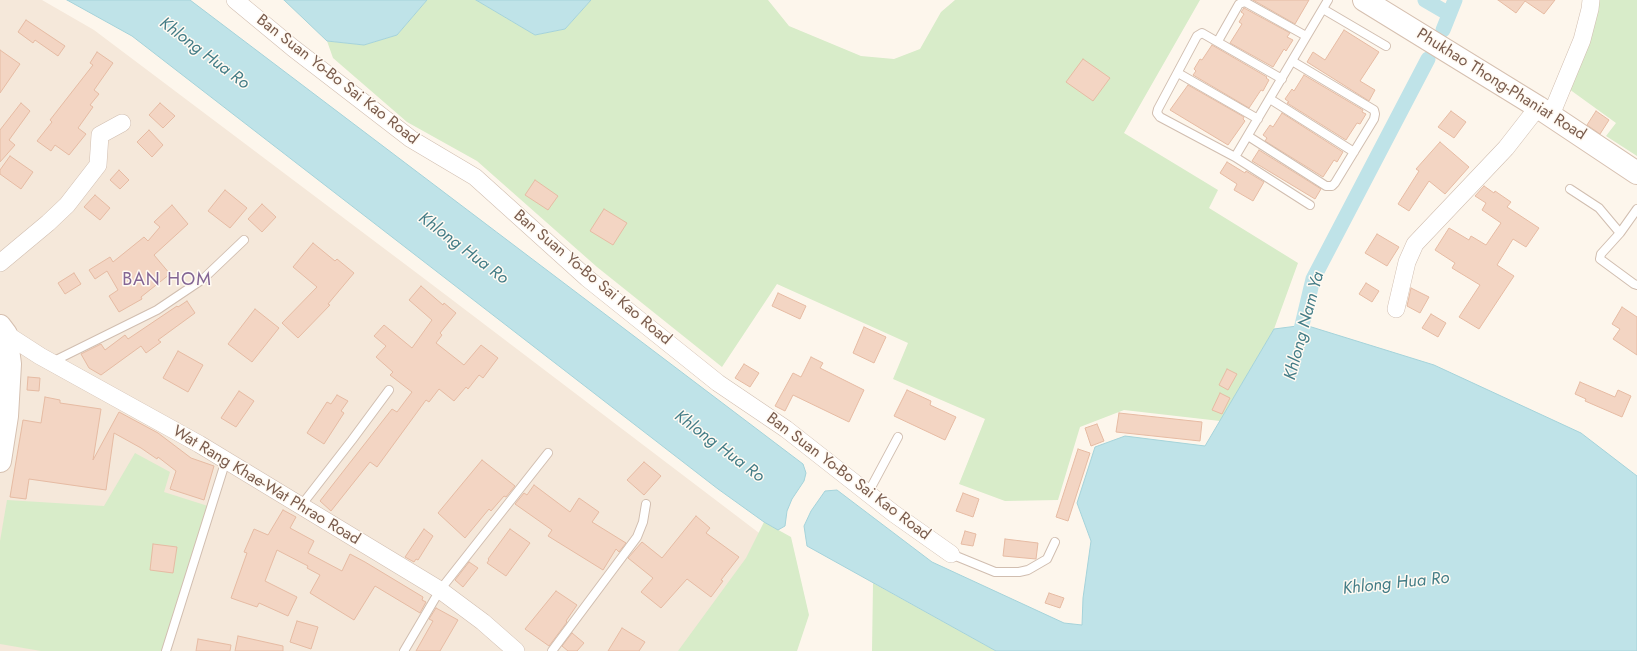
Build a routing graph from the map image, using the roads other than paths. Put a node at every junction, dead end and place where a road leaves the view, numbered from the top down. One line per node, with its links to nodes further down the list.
1 (235, 0): 35 (street, Ban Suan Yo-Bo Sai Kao Road)
2 (1328, 0): 5 (lane)
3 (1364, 0): 13 (main road, Phukhao Thong-Phaniat Road)
4 (1591, 0): 13 (street)
5 (1323, 9): 6 (lane); 8 (lane)
6 (1306, 36): 7 (lane); 9 (lane)
7 (1218, 41): 10 (lane); 11 (lane)
8 (1386, 46)
9 (1292, 61): 11 (lane); 17 (lane)
10 (1178, 73): 14 (lane); 18 (lane)
11 (1282, 79): 12 (lane)
12 (1270, 99): 14 (lane); 17 (lane)
13 (1545, 111): 19 (main road, Phukhao Thong-Phaniat Road); 27 (street)
14 (1258, 118): 16 (lane)
15 (122, 123): 25 (street)
16 (1248, 136): 17 (lane); 18 (lane)
17 (1354, 152)
18 (1235, 157): 21 (lane)
19 (1637, 173)
20 (1570, 189): 23 (lane)
21 (1310, 205)
22 (1637, 209): 23 (lane)
23 (1620, 233): 26 (lane)
24 (244, 240): 29 (lane)
25 (0, 264)
26 (1637, 285)
27 (1396, 309)
28 (3, 330): 29 (street, Wat Rang Khae-Wat Phrao Road); 34 (main road)
29 (51, 363): 33 (street, Wat Rang Khae-Wat Phrao Road)
30 (389, 390): 37 (lane)
31 (898, 437): 35 (lane)
32 (548, 452): 40 (lane)
33 (226, 460): 37 (street, Wat Rang Khae-Wat Phrao Road); 41 (lane)
34 (0, 461)
35 (868, 493): 39 (street, Ban Suan Yo-Bo Sai Kao Road)
36 (646, 504): 44 (lane)
37 (300, 507): 40 (street, Wat Rang Khae-Wat Phrao Road)
38 (1055, 542): 39 (lane)
39 (952, 554)
40 (440, 590): 42 (lane); 43 (street, Wat Rang Khae-Wat Phrao Road)
41 (166, 651)
42 (404, 651)
43 (516, 651)
44 (552, 651)

